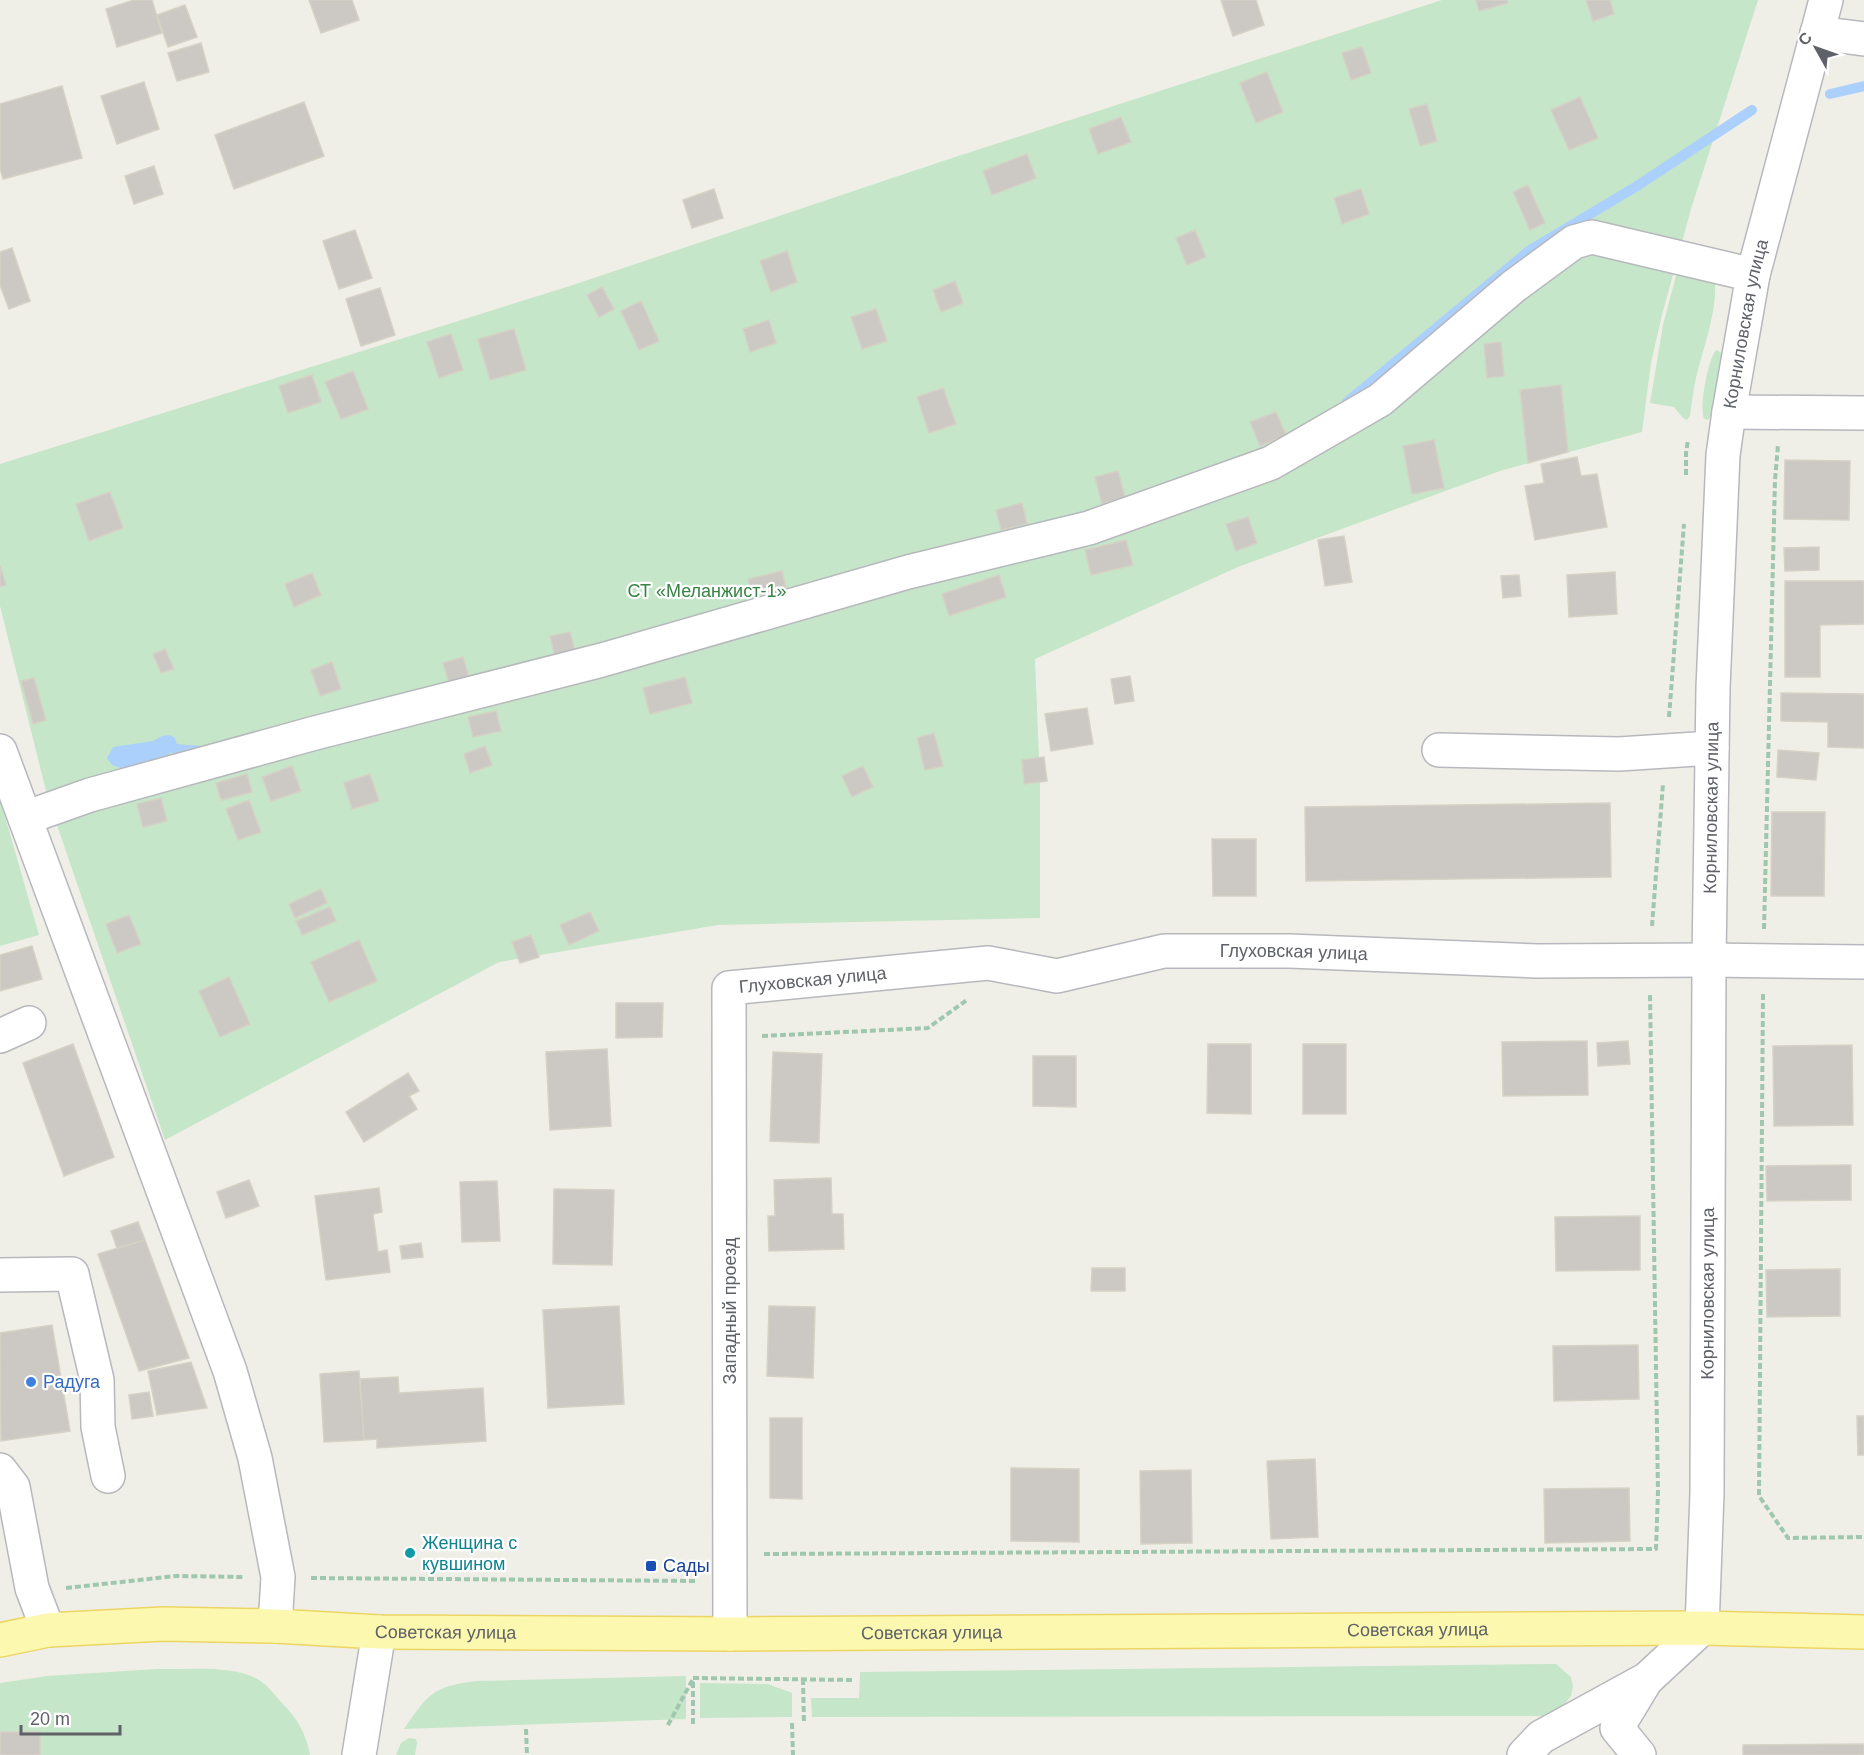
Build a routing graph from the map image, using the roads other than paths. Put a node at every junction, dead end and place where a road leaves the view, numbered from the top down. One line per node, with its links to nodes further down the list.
1 (1826, 0): 2 (street, Корниловская улица)
2 (1817, 33): 3 (street); 4 (street, Корниловская улица)
3 (1864, 39)
4 (1753, 275): 5 (street, Корниловская улица); 10 (street)
5 (1729, 412): 6 (street); 7 (street, Корниловская улица)
6 (1864, 413)
7 (1712, 748): 8 (street); 11 (street, Корниловская улица)
8 (1439, 750)
9 (0, 751): 10 (street)
10 (25, 818): 17 (street)
11 (1709, 960): 12 (street, Глуховская улица); 13 (street, Глуховская улица); 18 (street, Корниловская улица)
12 (1864, 962)
13 (729, 988): 22 (street, Западный проезд)
14 (0, 1275): 16 (street)
15 (0, 1470): 19 (street)
16 (108, 1476)
17 (275, 1626): 19 (main road, Советская улица); 20 (main road, Советская улица)
18 (1702, 1628): 21 (main road, Советская улица); 22 (main road, Советская улица); 24 (street)
19 (48, 1630): 23 (main road, Советская улица)
20 (379, 1632): 22 (main road, Советская улица); 25 (street)
21 (1864, 1632)
22 (730, 1634)
23 (0, 1640)
24 (1647, 1679): 26 (street); 27 (street)
25 (359, 1755)
26 (1524, 1755)
27 (1639, 1755)

